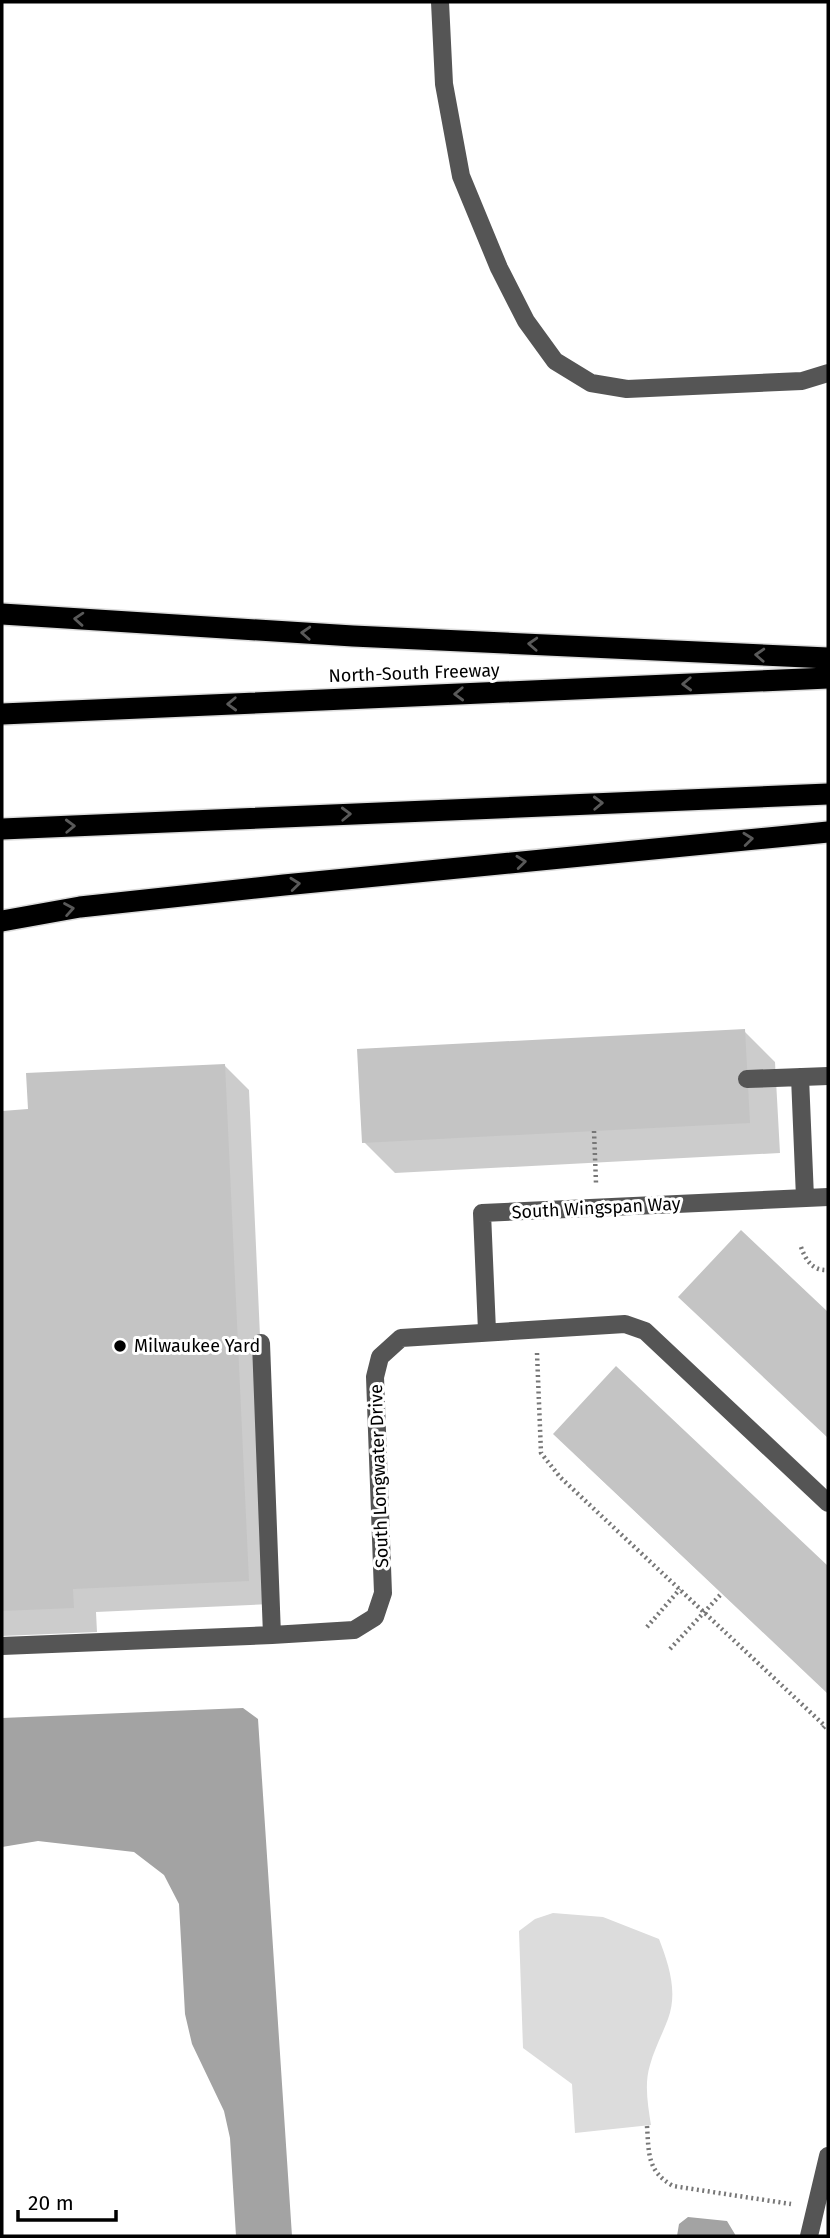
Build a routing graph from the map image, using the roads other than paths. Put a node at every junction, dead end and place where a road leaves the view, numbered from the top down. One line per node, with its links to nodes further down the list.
1 (440, 2): 2 (street)
2 (828, 373)
3 (2, 614): 4 (highway, one-way to 3)
4 (828, 658)
5 (828, 678): 6 (highway, North-South Freeway, one-way to 6)
6 (2, 714)
7 (828, 793): 8 (highway, one-way to 7)
8 (2, 829)
9 (828, 832): 10 (highway, one-way to 9)
10 (2, 921)
11 (828, 1076): 12 (street)
12 (800, 1077): 13 (street); 15 (street)
13 (747, 1079)
14 (828, 1197): 15 (street, South Wingspan Way)
15 (805, 1198): 16 (street, South Wingspan Way)
16 (486, 1331): 18 (street, South Longwater Drive); 19 (street, South Longwater Drive)
17 (261, 1343): 19 (street)
18 (828, 1503)
19 (272, 1635): 20 (street, South Longwater Drive)
20 (2, 1646)
21 (828, 2156): 22 (street)
22 (809, 2236)

